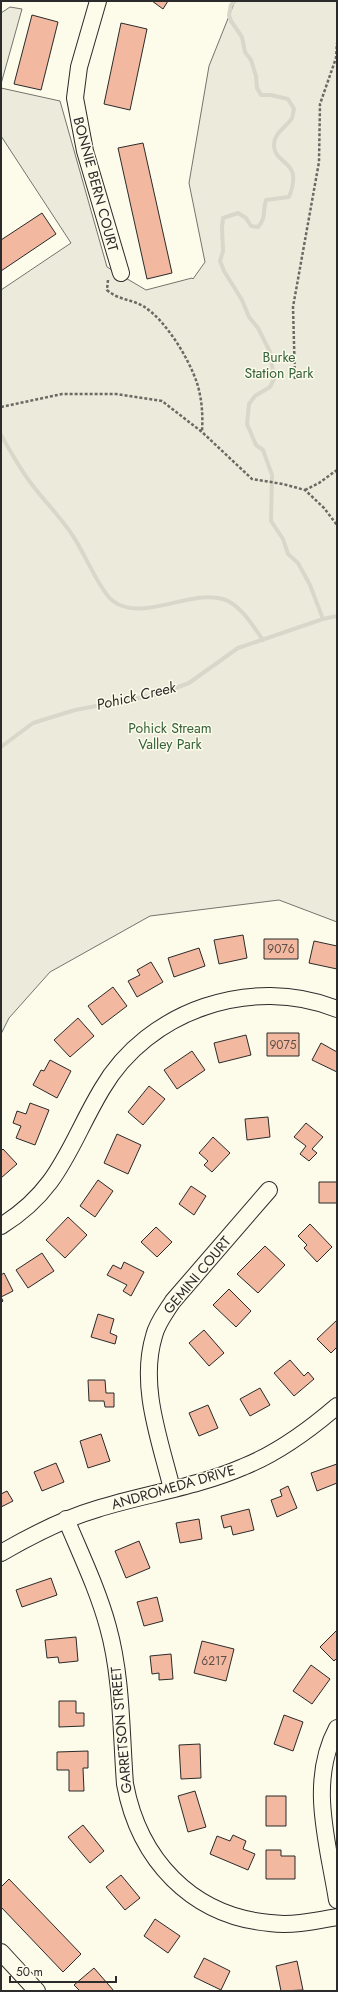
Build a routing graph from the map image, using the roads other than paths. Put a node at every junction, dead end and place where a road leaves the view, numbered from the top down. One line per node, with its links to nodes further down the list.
1 (98, 1): 2 (street, BONNIE BERN COURT)
2 (120, 270)
3 (337, 1009): 5 (street)
4 (269, 1190): 7 (street, GEMINI COURT)
5 (1, 1226)
6 (337, 1406): 7 (street, ANDROMEDA DRIVE)
7 (172, 1489): 8 (street, ANDROMEDA DRIVE)
8 (66, 1519): 9 (street, ANDROMEDA DRIVE); 12 (street, GARRETSON STREET)
9 (1, 1553)
10 (337, 1728): 11 (street)
11 (337, 1900)
12 (337, 1917)
13 (1, 1952): 14 (street)
14 (37, 1991)

